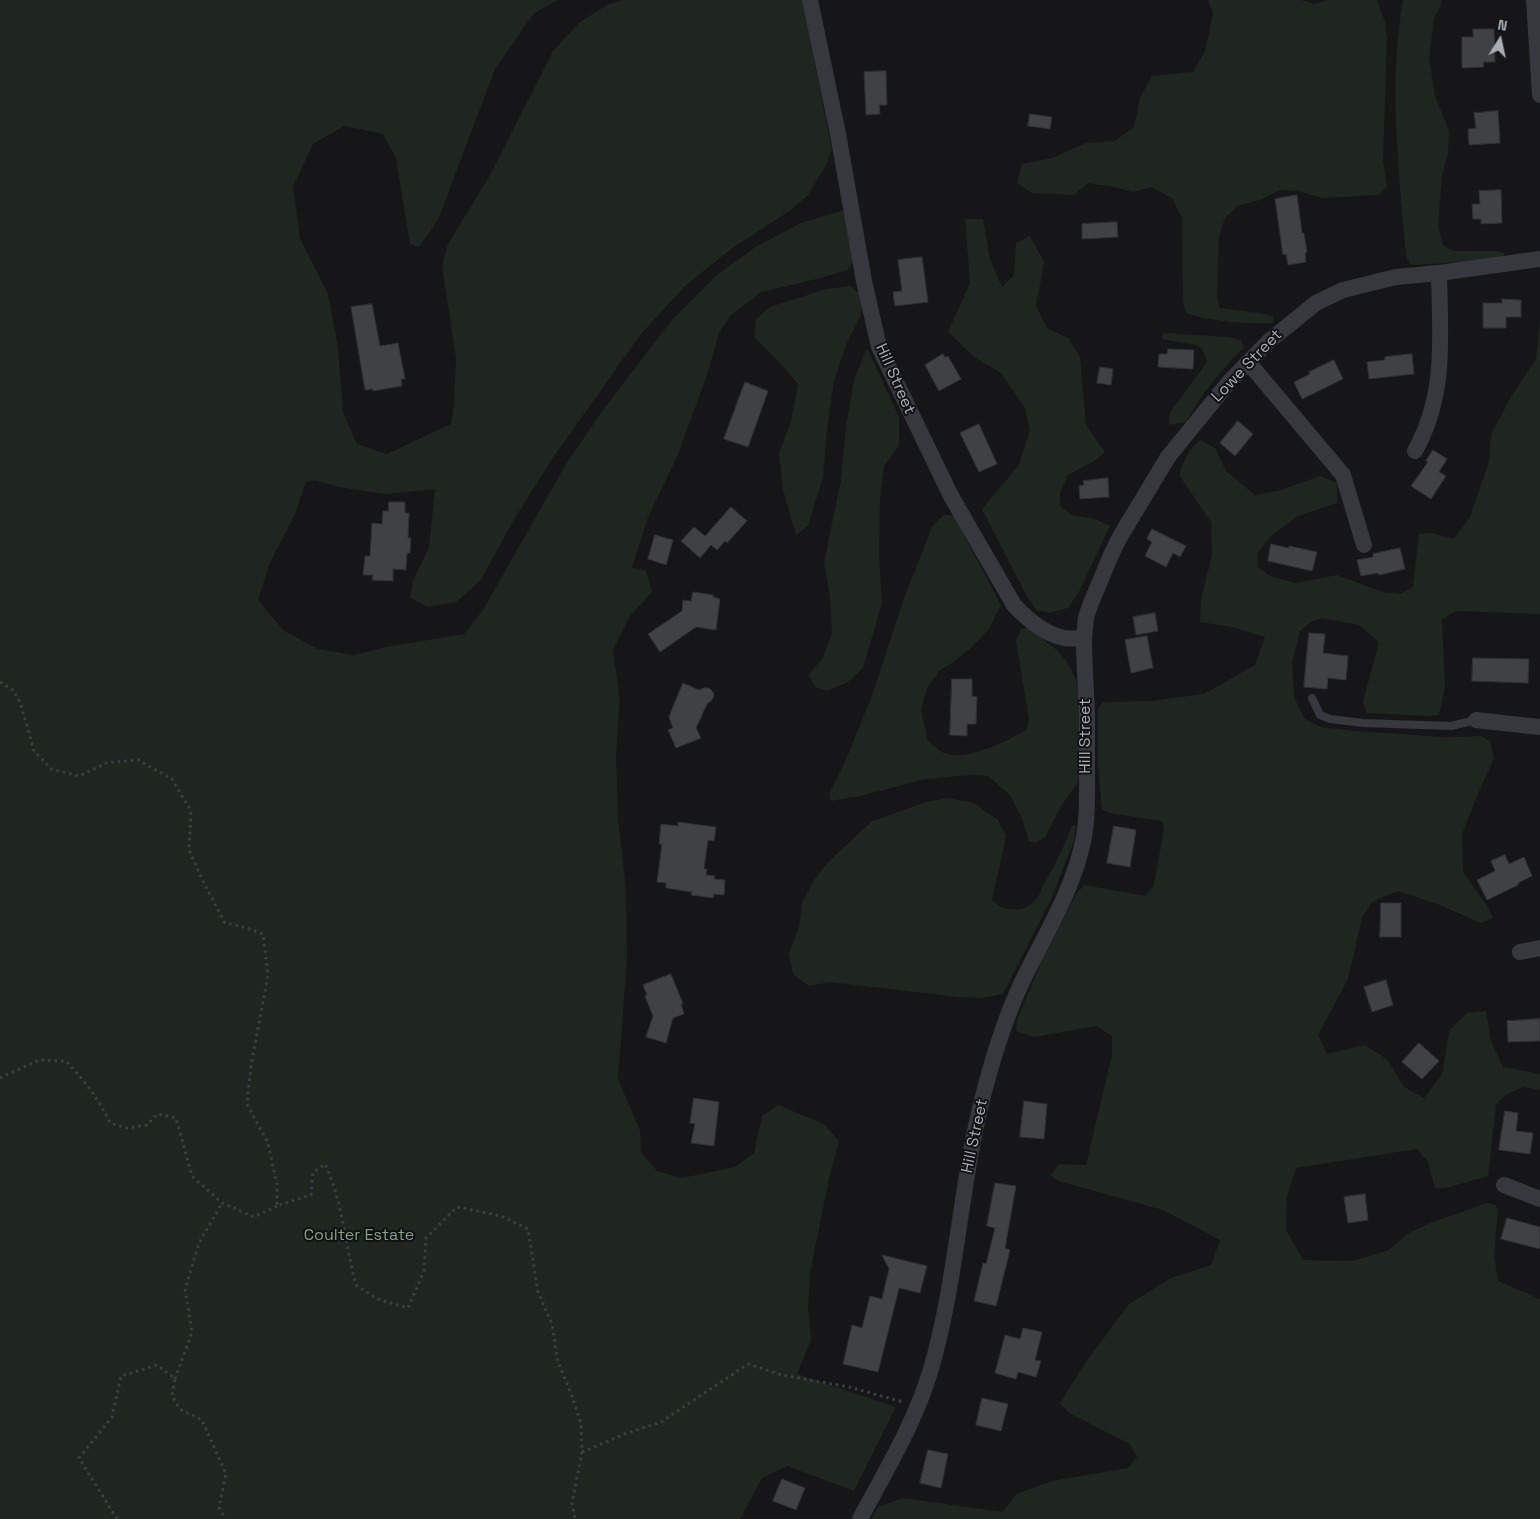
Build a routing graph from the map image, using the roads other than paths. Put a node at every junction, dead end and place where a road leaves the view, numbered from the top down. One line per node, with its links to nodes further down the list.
1 (810, 0): 9 (street, Hill Street)
2 (1534, 0): 3 (street)
3 (1540, 95)
4 (1540, 259): 5 (street, Lowe Street)
5 (1439, 273): 6 (street, Lowe Street); 7 (street)
6 (1248, 362): 8 (street); 9 (street, Lowe Street)
7 (1415, 451)
8 (1364, 545)
9 (1084, 639): 17 (street, Hill Street)
10 (1312, 698): 11 (lane)
11 (1476, 720): 12 (street)
12 (1540, 727)
13 (1540, 948): 14 (street)
14 (1520, 952)
15 (1504, 1185): 16 (street)
16 (1540, 1199)
17 (860, 1519)

